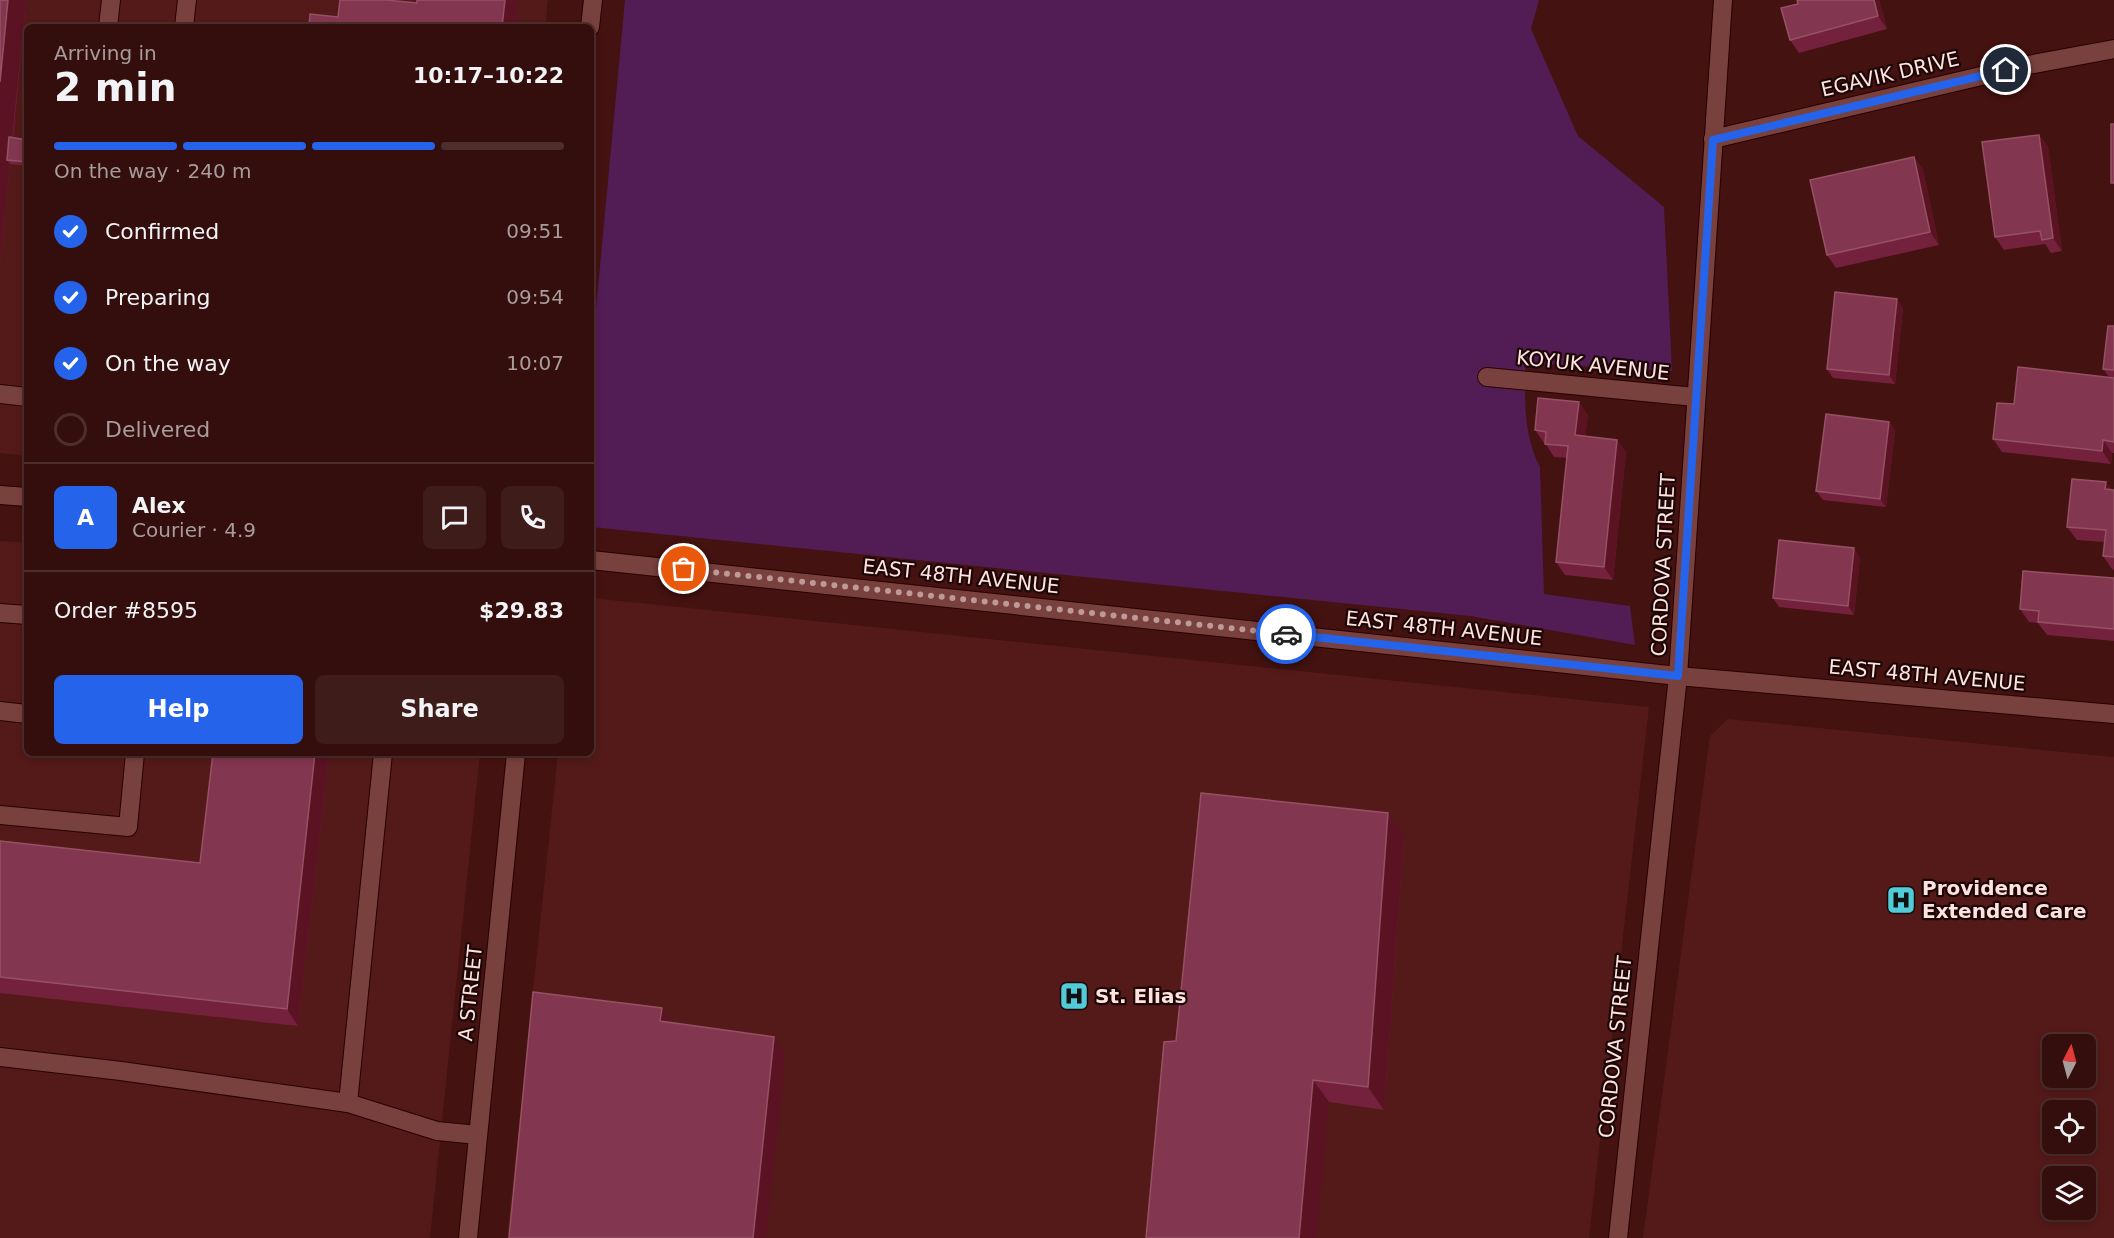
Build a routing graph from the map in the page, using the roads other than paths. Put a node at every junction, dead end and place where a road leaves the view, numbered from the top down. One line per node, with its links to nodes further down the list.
1 (111, 0): 5 (street)
2 (187, 0): 6 (street)
3 (593, 0): 7 (street)
4 (1723, 0): 9 (street, CORDOVA STREET)
5 (108, 24)
6 (184, 24)
7 (590, 24)
8 (2114, 49): 9 (street, EGAVIK DRIVE)
9 (1713, 140): 13 (street, CORDOVA STREET)
10 (1487, 377): 13 (street, KOYUK AVENUE)
11 (0, 394): 12 (street)
12 (24, 397)
13 (1695, 397): 19 (street, CORDOVA STREET)
14 (0, 495): 15 (street)
15 (24, 497)
16 (594, 560): 19 (street, EAST 48TH AVENUE)
17 (0, 613): 18 (street)
18 (24, 615)
19 (1678, 676): 22 (street, EAST 48TH AVENUE); 31 (street, CORDOVA STREET)
20 (0, 711): 21 (street)
21 (24, 714)
22 (2114, 714)
23 (135, 756): 26 (street)
24 (383, 756): 28 (street)
25 (516, 756): 29 (street, A STREET)
26 (0, 815)
27 (0, 1057): 28 (street)
28 (348, 1103): 29 (street)
29 (478, 1136): 30 (street, A STREET)
30 (468, 1238)
31 (1617, 1238)

